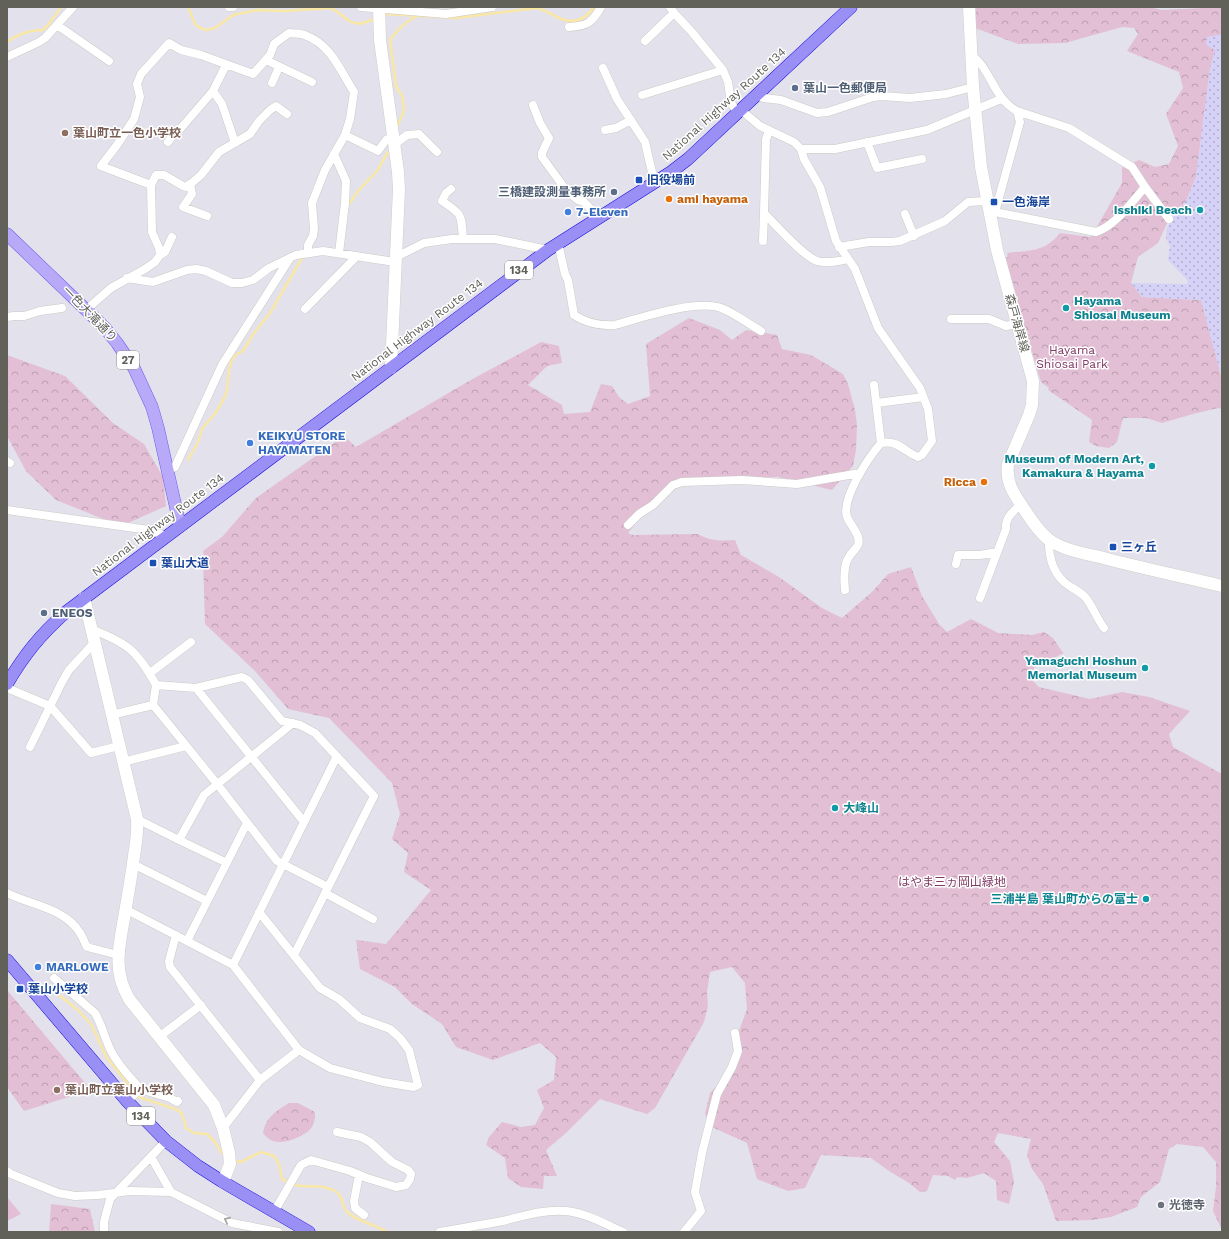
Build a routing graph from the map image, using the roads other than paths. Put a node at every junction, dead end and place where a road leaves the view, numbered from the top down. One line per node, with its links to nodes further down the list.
1 (73, 7): 12 (street)
2 (229, 7): 3 (street)
3 (233, 7)
4 (361, 7): 11 (street)
5 (492, 7): 9 (street)
6 (601, 7): 13 (street)
7 (851, 7): 28 (highway, National Highway Route 134 / 134)
8 (969, 7): 15 (street, 森戸海岸線)
9 (410, 9): 11 (street)
10 (672, 10): 14 (street); 22 (street)
11 (379, 11): 39 (street)
12 (57, 25): 16 (street); 18 (street)
13 (569, 27)
14 (646, 41)
15 (972, 55): 25 (street, 森戸海岸線); 29 (street)
16 (7, 57)
17 (266, 60): 19 (street); 20 (street); 38 (street)
18 (110, 61)
19 (226, 65): 26 (street); 49 (street)
20 (279, 66): 23 (street); 24 (street)
21 (603, 68): 35 (street)
22 (723, 70): 27 (street); 32 (street)
23 (312, 82)
24 (272, 83)
25 (973, 87): 28 (street); 31 (street, 森戸海岸線)
26 (213, 91): 40 (street); 42 (street)
27 (642, 95)
28 (756, 95): 32 (highway, National Highway Route 134 / 134)
29 (1001, 99): 31 (street); 33 (street)
30 (533, 105): 57 (street)
31 (976, 109): 41 (street); 52 (street, 森戸海岸線)
32 (739, 111): 37 (street); 47 (highway, National Highway Route 134 / 134)
33 (1017, 111): 50 (street); 53 (street)
34 (287, 114): 42 (street)
35 (630, 120): 36 (street); 47 (street)
36 (605, 130)
37 (769, 131): 43 (street); 54 (street)
38 (345, 135): 39 (street); 45 (street)
39 (394, 140): 44 (street); 72 (street)
40 (168, 142)
41 (867, 142): 43 (street); 46 (street)
42 (235, 143): 48 (street)
43 (801, 149): 65 (street)
44 (437, 152)
45 (334, 154): 67 (street); 68 (street)
46 (922, 159)
47 (656, 181): 57 (highway, National Highway Route 134 / 134)
48 (190, 184): 49 (street); 56 (street)
49 (151, 185): 69 (street)
50 (1145, 187): 53 (street); 58 (street)
51 (451, 189): 62 (street)
52 (987, 200): 53 (street, 森戸海岸線); 60 (street)
53 (993, 212): 80 (street, 森戸海岸線)
54 (764, 213): 63 (street); 73 (street)
55 (905, 214): 60 (street)
56 (207, 216)
57 (599, 217): 64 (highway, National Highway Route 134 / 134)
58 (1169, 219)
59 (7, 234): 76 (main road, 一色大滝通り / 27)
60 (914, 236): 65 (street)
61 (172, 237): 69 (street)
62 (463, 239): 66 (street); 72 (street)
63 (763, 241)
64 (558, 243): 66 (highway, National Highway Route 134 / 134); 81 (street)
65 (839, 247): 73 (street)
66 (548, 250): 82 (highway, National Highway Route 134 / 134)
67 (308, 253): 68 (street); 71 (street)
68 (339, 253): 70 (street)
69 (160, 255): 74 (street)
70 (356, 256): 72 (street); 77 (street)
71 (290, 258): 74 (street); 87 (street)
72 (395, 259): 82 (street)
73 (848, 259): 84 (street)
74 (127, 278): 76 (street)
75 (62, 308): 78 (street)
76 (87, 309): 87 (main road, 一色大滝通り / 27)
77 (305, 309)
78 (7, 317)
79 (951, 319): 80 (street)
80 (1016, 324): 89 (street, 森戸海岸線)
81 (761, 331)
82 (391, 368): 92 (highway, National Highway Route 134 / 134)
83 (874, 385): 85 (street)
84 (923, 397): 85 (street); 86 (street)
85 (877, 403): 86 (street)
86 (881, 443): 88 (street)
87 (167, 471): 92 (main road, 一色大滝通り / 27)
88 (860, 473): 91 (street); 98 (street)
89 (1021, 504): 94 (street, 森戸海岸線); 95 (street)
90 (7, 510): 93 (street)
91 (628, 525)
92 (180, 526): 93 (highway, National Highway Route 134 / 134)
93 (166, 536): 99 (highway, National Highway Route 134 / 134)
94 (1049, 539): 97 (street, 森戸海岸線); 101 (street)
95 (997, 552): 96 (street); 100 (street)
96 (956, 564)
97 (1222, 586)
98 (845, 590)
99 (84, 598): 102 (street); 106 (highway, National Highway Route 134 / 134)
100 (980, 598)
101 (1104, 628)
102 (90, 629): 104 (street); 105 (street)
103 (191, 642): 105 (street)
104 (94, 643): 111 (street); 112 (street)
105 (150, 672): 107 (street)
106 (7, 684)
107 (156, 685): 109 (street); 110 (street)
108 (7, 688): 111 (street)
109 (196, 688): 113 (street); 118 (street)
110 (153, 705): 112 (street); 115 (street)
111 (50, 706): 114 (street); 116 (street)
112 (111, 715): 114 (street)
113 (293, 723): 117 (street); 118 (street)
114 (119, 746): 119 (street)
115 (186, 746): 119 (street); 120 (street)
116 (30, 747)
117 (337, 756): 122 (street); 128 (street)
118 (252, 757): 120 (street); 122 (street)
119 (123, 762): 121 (street)
120 (218, 785): 123 (street); 124 (street)
121 (137, 820): 124 (street); 126 (street)
122 (304, 822): 127 (street)
123 (247, 823): 125 (street); 127 (street)
124 (179, 840): 125 (street)
125 (227, 862): 130 (street)
126 (133, 864): 130 (street); 131 (street)
127 (283, 864): 128 (street); 132 (street)
128 (326, 890): 133 (street); 137 (street)
129 (7, 893): 136 (street)
130 (207, 901): 135 (street)
131 (125, 909): 134 (street); 136 (street)
132 (259, 912): 137 (street); 139 (street)
133 (373, 919)
134 (176, 935): 135 (street); 141 (street)
135 (187, 941): 139 (street)
136 (118, 955): 143 (street)
137 (294, 955): 144 (street)
138 (7, 960): 147 (highway, 134)
139 (233, 965): 144 (street)
140 (54, 978): 146 (street)
141 (200, 1005): 143 (street); 145 (street)
142 (735, 1033): 165 (street)
143 (160, 1037): 149 (street)
144 (300, 1050): 145 (street)
145 (260, 1080): 149 (street)
146 (139, 1090): 147 (street); 148 (street)
147 (130, 1099): 151 (highway, 134)
148 (178, 1101)
149 (223, 1128): 155 (street)
150 (336, 1132): 154 (street)
151 (166, 1141): 152 (street); 155 (highway, 134)
152 (151, 1157): 156 (street); 157 (street)
153 (7, 1171): 157 (street)
154 (359, 1175): 158 (street); 159 (street)
155 (223, 1182): 158 (highway, 134)
156 (171, 1192): 157 (street); 161 (street, one-way to 156)
157 (114, 1193): 160 (street)
158 (274, 1212): 162 (highway, 134)
159 (364, 1215)
160 (104, 1232)
161 (278, 1232)
162 (310, 1232)
163 (440, 1232): 164 (street)
164 (623, 1232)
165 (684, 1232)

